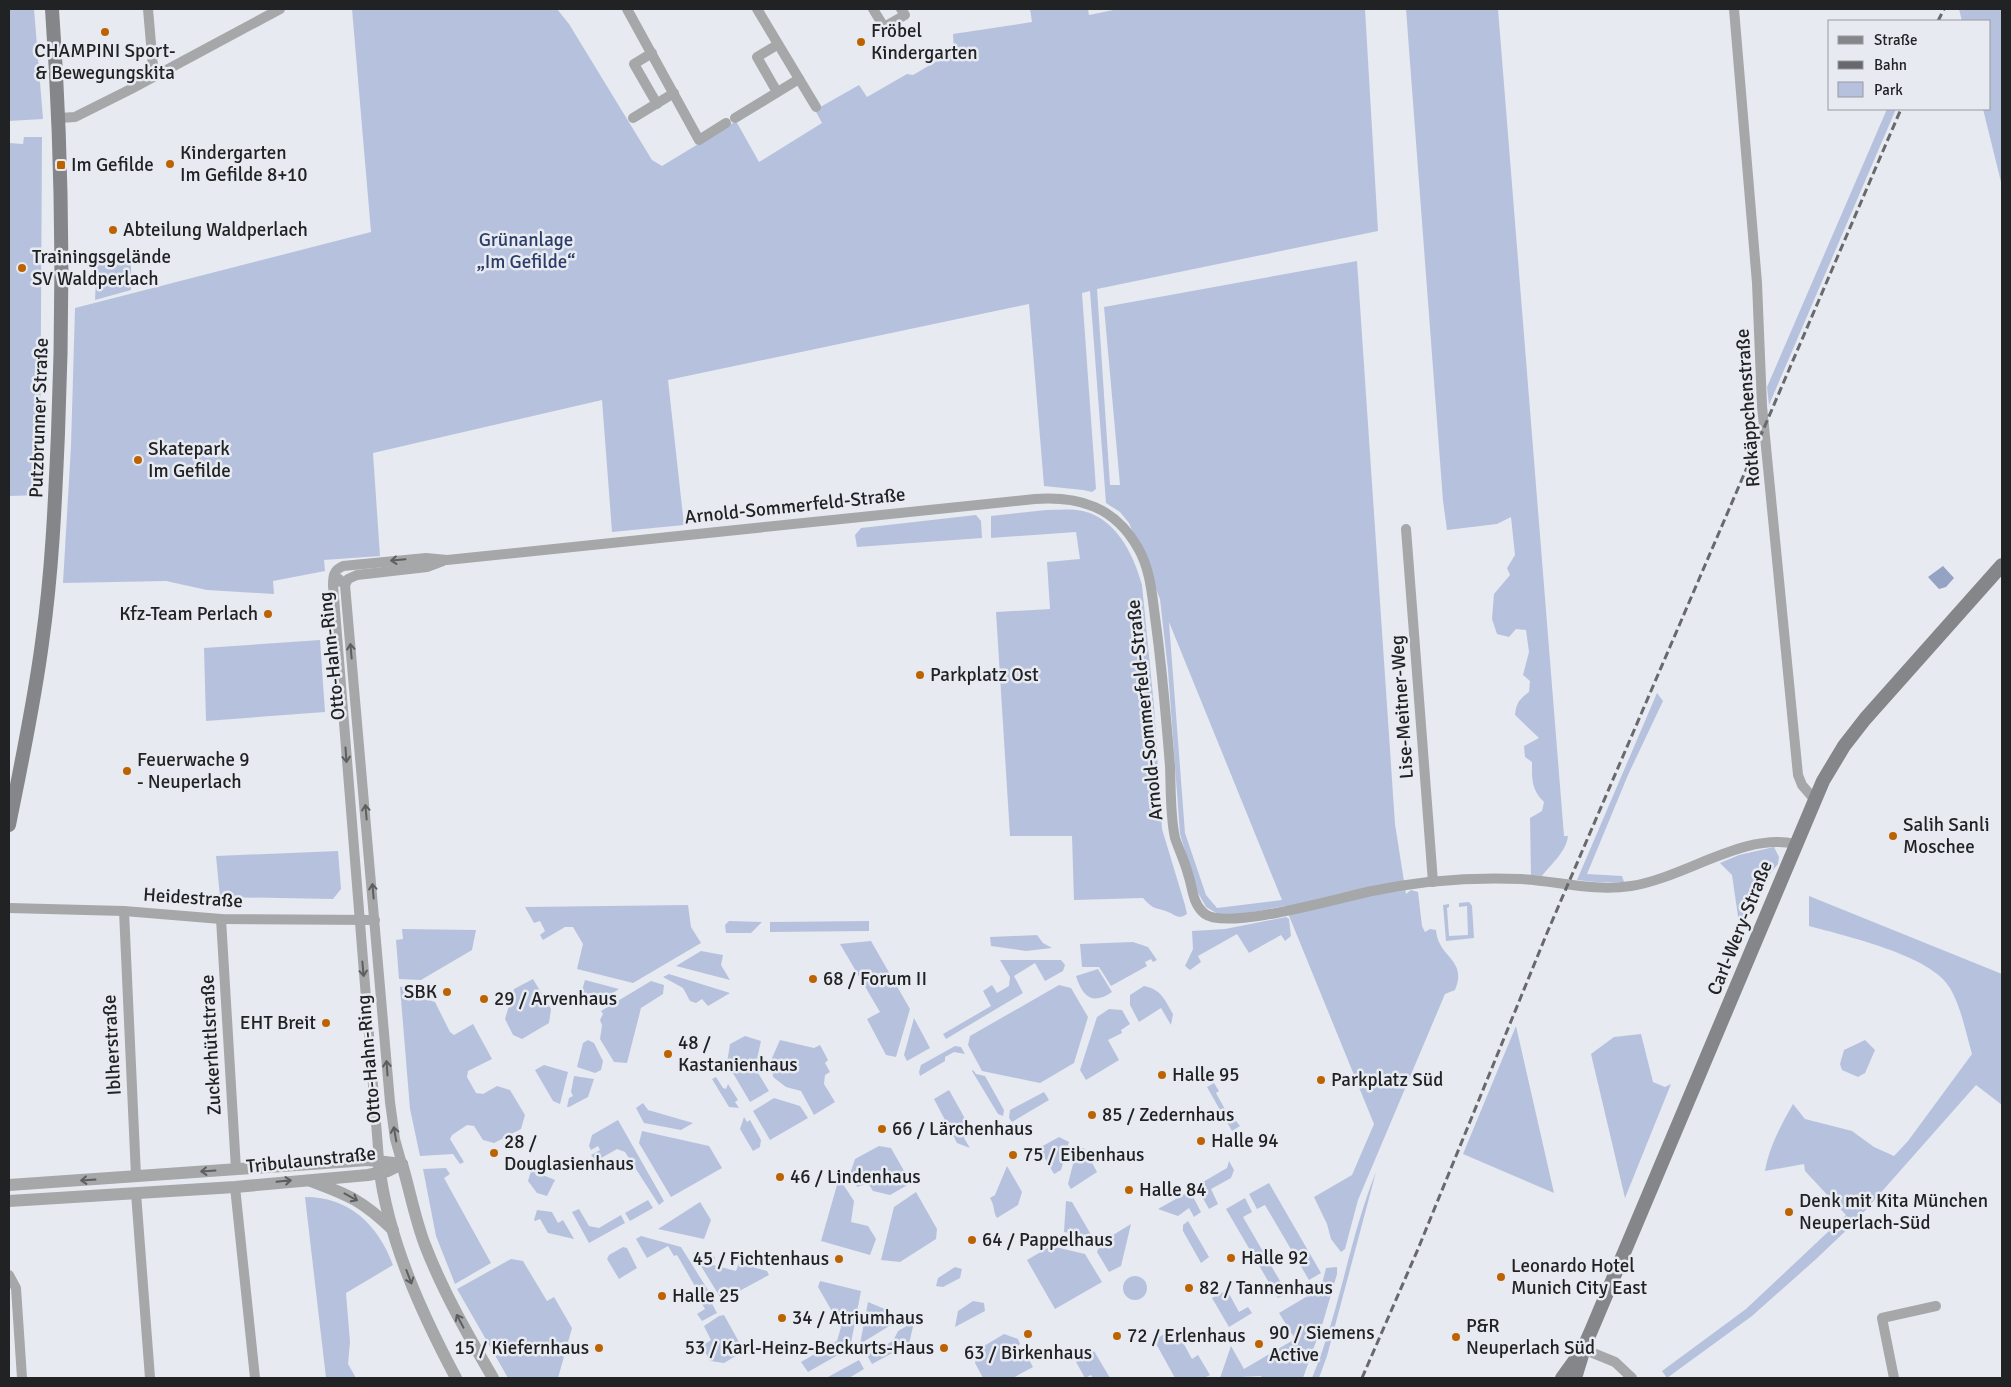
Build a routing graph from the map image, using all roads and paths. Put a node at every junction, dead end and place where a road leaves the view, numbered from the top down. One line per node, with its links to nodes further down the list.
1 (52, 9): 17 (main road, Putzbrunner Straße)
2 (148, 9): 11 (street)
3 (280, 9): 11 (street)
4 (627, 9): 10 (street)
5 (757, 9): 9 (street)
6 (873, 9): 7 (street)
7 (901, 9)
8 (1734, 9): 24 (street, Rotkäppchenstraße)
9 (777, 45): 12 (street); 13 (street)
10 (652, 53): 14 (street); 15 (street)
11 (156, 76): 17 (street)
12 (799, 79): 13 (street); 16 (street)
13 (777, 92): 14 (street)
14 (674, 93): 15 (street)
15 (656, 104): 18 (street)
16 (816, 107)
17 (59, 118): 25 (main road, Putzbrunner Straße)
18 (633, 118)
19 (1406, 528): 27 (street, Lise-Meitner-Weg)
20 (447, 560): 22 (street, Arnold-Sommerfeld-Straße, one-way to 22); 23 (street, Arnold-Sommerfeld-Straße); 27 (street, Arnold-Sommerfeld-Straße)
21 (2002, 565): 24 (main road, Carl-Wery-Straße)
22 (333, 585): 23 (street, Otto-Hahn-Ring); 32 (street, Otto-Hahn-Ring, one-way to 32)
23 (346, 585): 31 (street, Otto-Hahn-Ring, one-way to 23)
24 (1814, 799): 26 (main road, Carl-Wery-Straße)
25 (9, 825)
26 (1795, 844): 27 (street, Arnold-Sommerfeld-Straße); 45 (main road, Carl-Wery-Straße)
27 (1432, 882)
28 (9, 908): 29 (street, Heidestraße)
29 (124, 912): 30 (street, Heidestraße); 36 (street, Iblherstraße)
30 (221, 919): 32 (street, Heidestraße); 35 (street, Zuckerhütlstraße)
31 (375, 920): 32 (street, Heidestraße); 33 (street, Otto-Hahn-Ring, one-way to 31)
32 (359, 921): 34 (street, Otto-Hahn-Ring, one-way to 34)
33 (402, 1164): 34 (street, Tribulaunstraße); 50 (street, Otto-Hahn-Ring, one-way to 33)
34 (379, 1166): 35 (street, Tribulaunstraße); 37 (street, Tribulaunstraße); 42 (street, Otto-Hahn-Ring)
35 (236, 1170): 36 (street, Tribulaunstraße, one-way to 36)
36 (136, 1176): 38 (street, Tribulaunstraße, one-way to 38)
37 (306, 1179): 39 (street, Tribulaunstraße, one-way to 37); 42 (street, one-way to 42)
38 (9, 1185)
39 (235, 1187): 40 (street, Tribulaunstraße); 48 (street)
40 (136, 1193): 41 (street, Tribulaunstraße); 47 (street)
41 (9, 1201)
42 (393, 1230): 49 (street, Otto-Hahn-Ring, one-way to 49)
43 (9, 1276): 46 (street)
44 (1936, 1306): 54 (street)
45 (1583, 1349): 51 (main road, Carl-Wery-Straße); 52 (main road, Carl-Wery-Straße); 53 (street)
46 (22, 1378)
47 (150, 1378)
48 (255, 1378)
49 (456, 1378)
50 (493, 1378)
51 (1562, 1378)
52 (1575, 1378)
53 (1632, 1378)
54 (1894, 1378)

